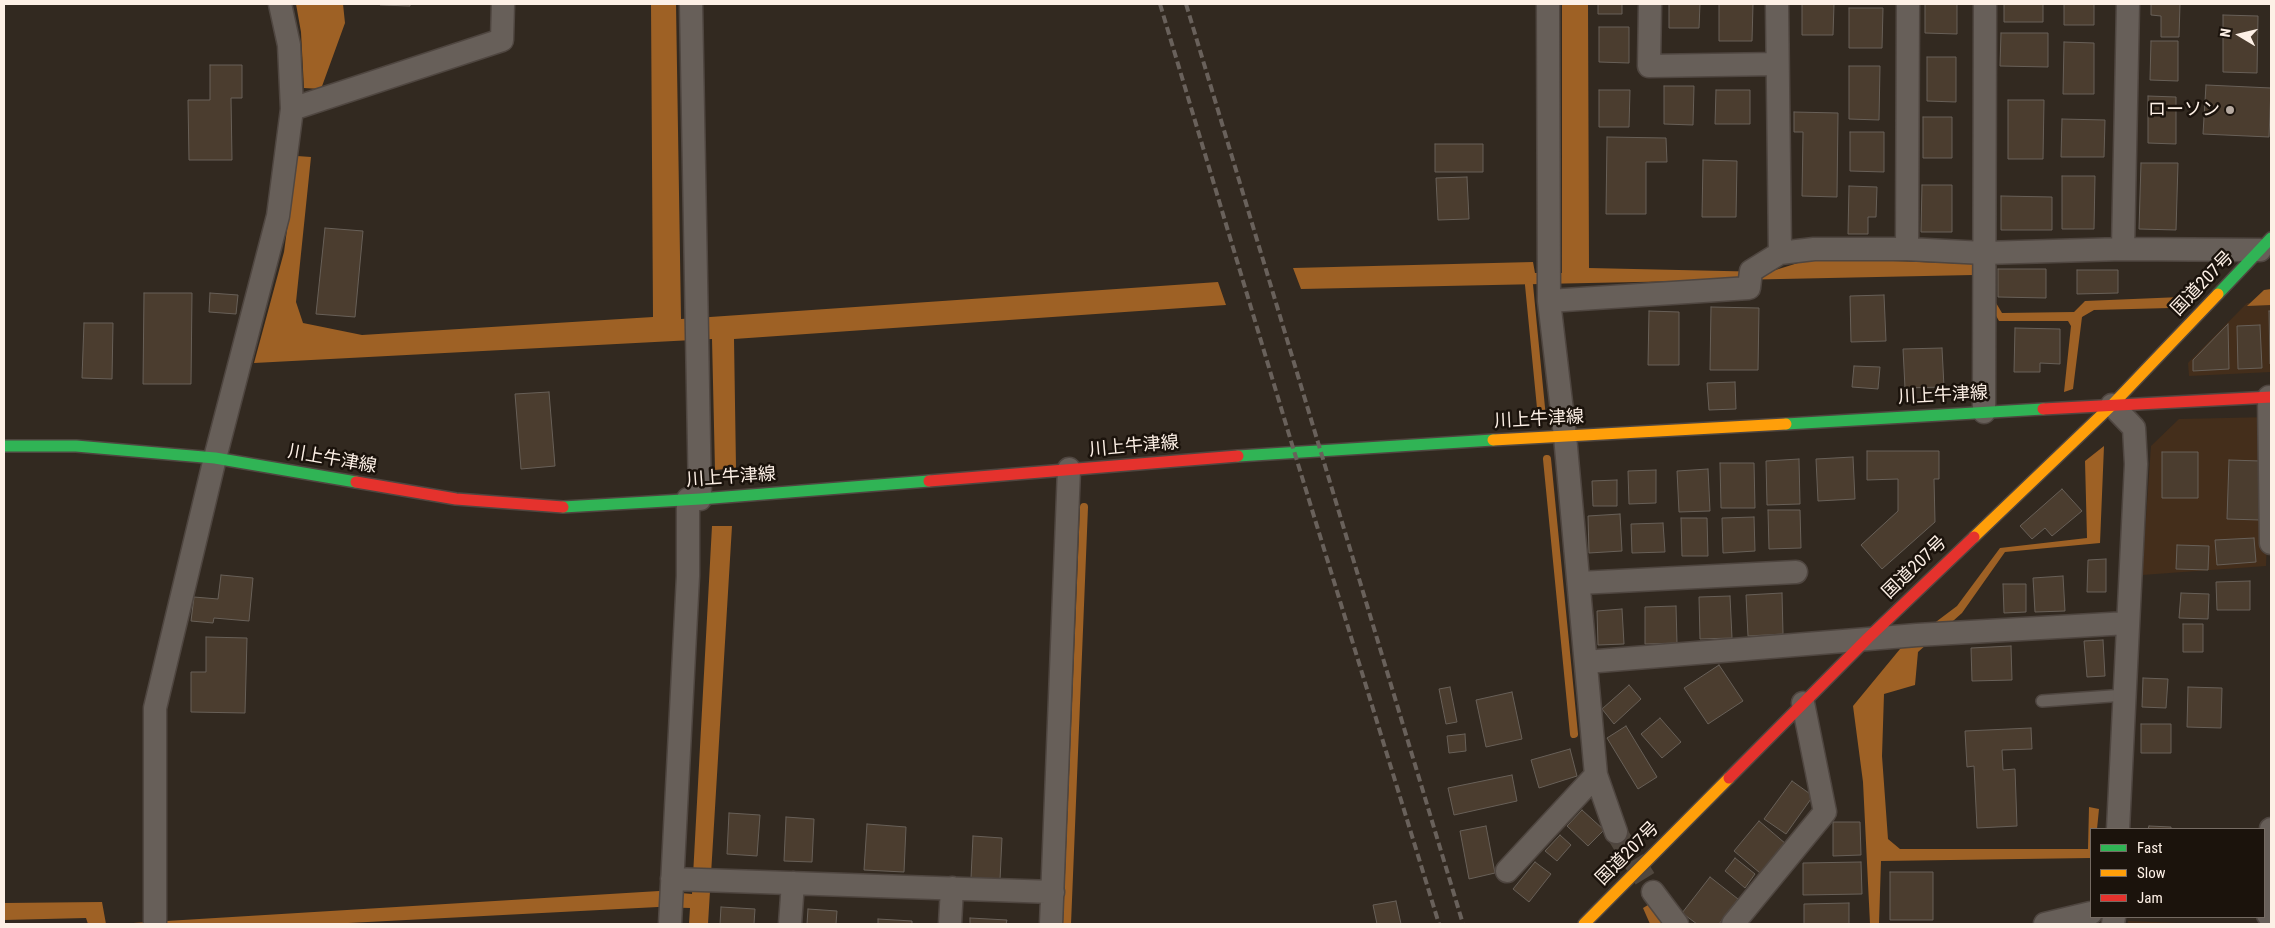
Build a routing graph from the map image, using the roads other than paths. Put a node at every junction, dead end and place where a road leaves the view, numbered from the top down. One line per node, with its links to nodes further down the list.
1 (280, 4): 11 (street)
2 (502, 4): 11 (street)
3 (691, 4): 25 (street)
4 (1548, 4): 17 (street)
5 (1650, 4): 10 (street)
6 (1777, 4): 10 (street)
7 (1908, 4): 13 (street)
8 (1984, 4): 16 (street)
9 (2128, 4): 14 (street)
10 (1777, 64): 15 (street)
11 (292, 109): 23 (street)
12 (2265, 244): 14 (street); 19 (main road, 国道207号)
13 (1907, 249): 15 (street); 16 (street)
14 (2123, 249): 16 (street)
15 (1780, 253): 17 (street)
16 (1984, 253): 20 (street)
17 (1549, 300): 21 (street)
18 (2270, 397): 19 (main road, 川上牛津線); 26 (street)
19 (2112, 405): 20 (main road, 川上牛津線); 29 (street); 30 (main road, 国道207号)
20 (1984, 412): 21 (main road, 川上牛津線)
21 (1565, 436): 24 (main road, 川上牛津線); 28 (street)
22 (4, 446): 23 (main road, 川上牛津線)
23 (215, 458): 25 (main road, 川上牛津線); 47 (street)
24 (1069, 469): 25 (main road, 川上牛津線); 43 (street)
25 (694, 499): 40 (street)
26 (2271, 543)
27 (1796, 572): 28 (street)
28 (1579, 583): 31 (street)
29 (2128, 623): 30 (street); 32 (street)
30 (1868, 638): 31 (street); 34 (main road, 国道207号)
31 (1586, 662): 35 (street)
32 (2125, 695): 33 (lane); 36 (street)
33 (2042, 701)
34 (1802, 703): 52 (main road, 国道207号); 54 (street)
35 (1596, 775): 38 (street); 39 (street)
36 (2118, 828)
37 (2271, 828): 46 (street)
38 (1616, 832)
39 (1508, 871)
40 (672, 878): 41 (street); 48 (street)
41 (792, 883): 42 (street); 49 (street)
42 (952, 888): 43 (street); 50 (street)
43 (1052, 892): 51 (street)
44 (1653, 892): 53 (street)
45 (2090, 913): 55 (street)
46 (2268, 915)
47 (155, 919)
48 (670, 919)
49 (790, 924)
50 (950, 924)
51 (1051, 924)
52 (1584, 924)
53 (1677, 924)
54 (1733, 924)
55 (2045, 924)

